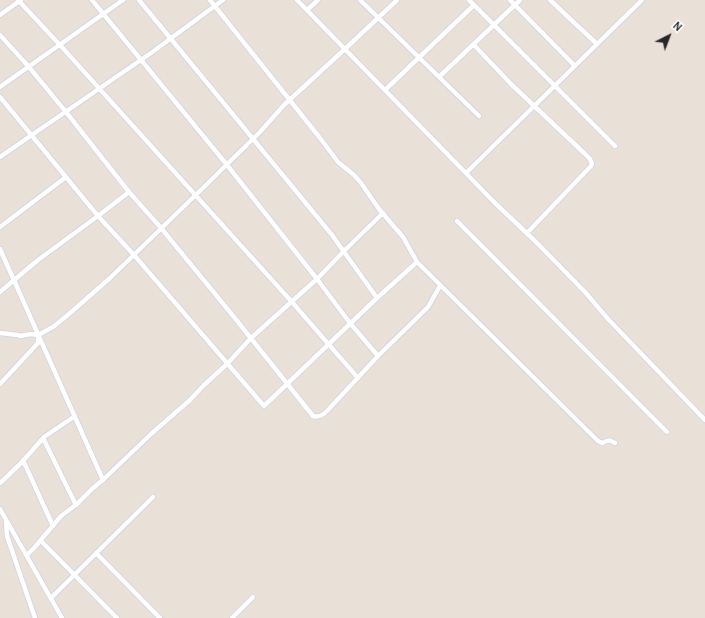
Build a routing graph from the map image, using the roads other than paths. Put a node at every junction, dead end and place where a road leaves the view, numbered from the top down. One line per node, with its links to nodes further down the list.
1 (20, 0): 21 (street); 27 (street)
2 (92, 0): 20 (street)
3 (123, 0): 20 (street)
4 (139, 0): 25 (street)
5 (210, 0): 18 (street)
6 (222, 0): 18 (street)
7 (297, 0): 19 (street)
8 (318, 0): 19 (street)
9 (360, 0): 22 (street)
10 (397, 0): 22 (street)
11 (469, 0): 16 (street)
12 (510, 0): 17 (street)
13 (520, 0): 17 (street)
14 (550, 0): 26 (street)
15 (642, 0): 26 (street)
16 (474, 5): 23 (street); 30 (street)
17 (515, 5): 23 (street); 32 (street)
18 (215, 6): 25 (street); 40 (street)
19 (307, 10): 29 (street)
20 (104, 14): 27 (street); 31 (street)
21 (0, 15)
22 (378, 18): 29 (street); 30 (street)
23 (494, 25): 28 (street); 35 (street)
24 (0, 35): 33 (street)
25 (170, 39): 31 (street); 45 (street)
26 (597, 44): 32 (street)
27 (60, 45): 33 (street); 37 (street)
28 (474, 45): 34 (street); 41 (street)
29 (345, 50): 38 (street); 40 (street)
30 (419, 57): 34 (street); 38 (street)
31 (141, 60): 37 (street); 48 (street)
32 (575, 66): 35 (street)
33 (28, 67): 36 (street); 42 (street)
34 (440, 77): 43 (street)
35 (555, 85): 41 (street); 46 (street)
36 (0, 87)
37 (99, 89): 42 (street); 52 (street)
38 (385, 90): 49 (street)
39 (0, 97): 44 (street)
40 (290, 100): 45 (street); 53 (street)
41 (534, 106): 49 (street); 58 (street)
42 (66, 112): 44 (street); 51 (street)
43 (479, 116)
44 (32, 135): 47 (street); 50 (street)
45 (253, 139): 48 (street); 60 (street)
46 (616, 146)
47 (0, 157)
48 (227, 165): 52 (street); 63 (street)
49 (466, 173): 58 (street)
50 (66, 177): 54 (street); 56 (street)
51 (129, 192): 54 (street); 57 (street)
52 (195, 195): 57 (street); 68 (street)
53 (383, 213): 60 (street); 62 (street)
54 (98, 216): 61 (street); 64 (street)
55 (457, 221): 81 (street)
56 (0, 227)
57 (161, 228): 61 (street); 72 (street)
58 (527, 233): 80 (street)
59 (0, 249): 64 (street)
60 (344, 251): 63 (street); 67 (street)
61 (134, 255): 71 (street); 75 (street)
62 (417, 262): 65 (street); 67 (street)
63 (317, 279): 68 (street); 69 (street)
64 (14, 280): 66 (street); 71 (street)
65 (440, 286): 74 (street); 83 (street)
66 (0, 292)
67 (377, 298): 69 (street)
68 (291, 301): 72 (street); 73 (street)
69 (350, 323): 73 (street); 74 (street)
70 (0, 333): 71 (street)
71 (38, 335): 77 (street); 79 (street)
72 (251, 338): 75 (street); 78 (street)
73 (329, 344): 76 (street); 78 (street)
74 (378, 356): 76 (street)
75 (227, 364): 78 (street); 85 (street)
76 (358, 378): 78 (street)
77 (0, 384)
78 (287, 384)
79 (74, 416): 82 (street); 85 (street)
80 (705, 420)
81 (667, 432)
82 (43, 438): 84 (street); 88 (street)
83 (615, 443)
84 (23, 460): 86 (street); 91 (street)
85 (103, 480): 88 (street)
86 (0, 483)
87 (153, 497): 93 (street)
88 (76, 505): 91 (street)
89 (0, 509): 90 (street)
90 (6, 519): 94 (street); 98 (street)
91 (53, 526): 92 (street)
92 (41, 541): 94 (street); 95 (street)
93 (96, 553): 95 (street); 101 (street)
94 (27, 555): 97 (street)
95 (74, 574): 97 (street); 100 (street)
96 (253, 596): 102 (street)
97 (51, 598): 99 (street)
98 (35, 618)
99 (62, 618)
100 (117, 618)
101 (160, 618)
102 (232, 618)

